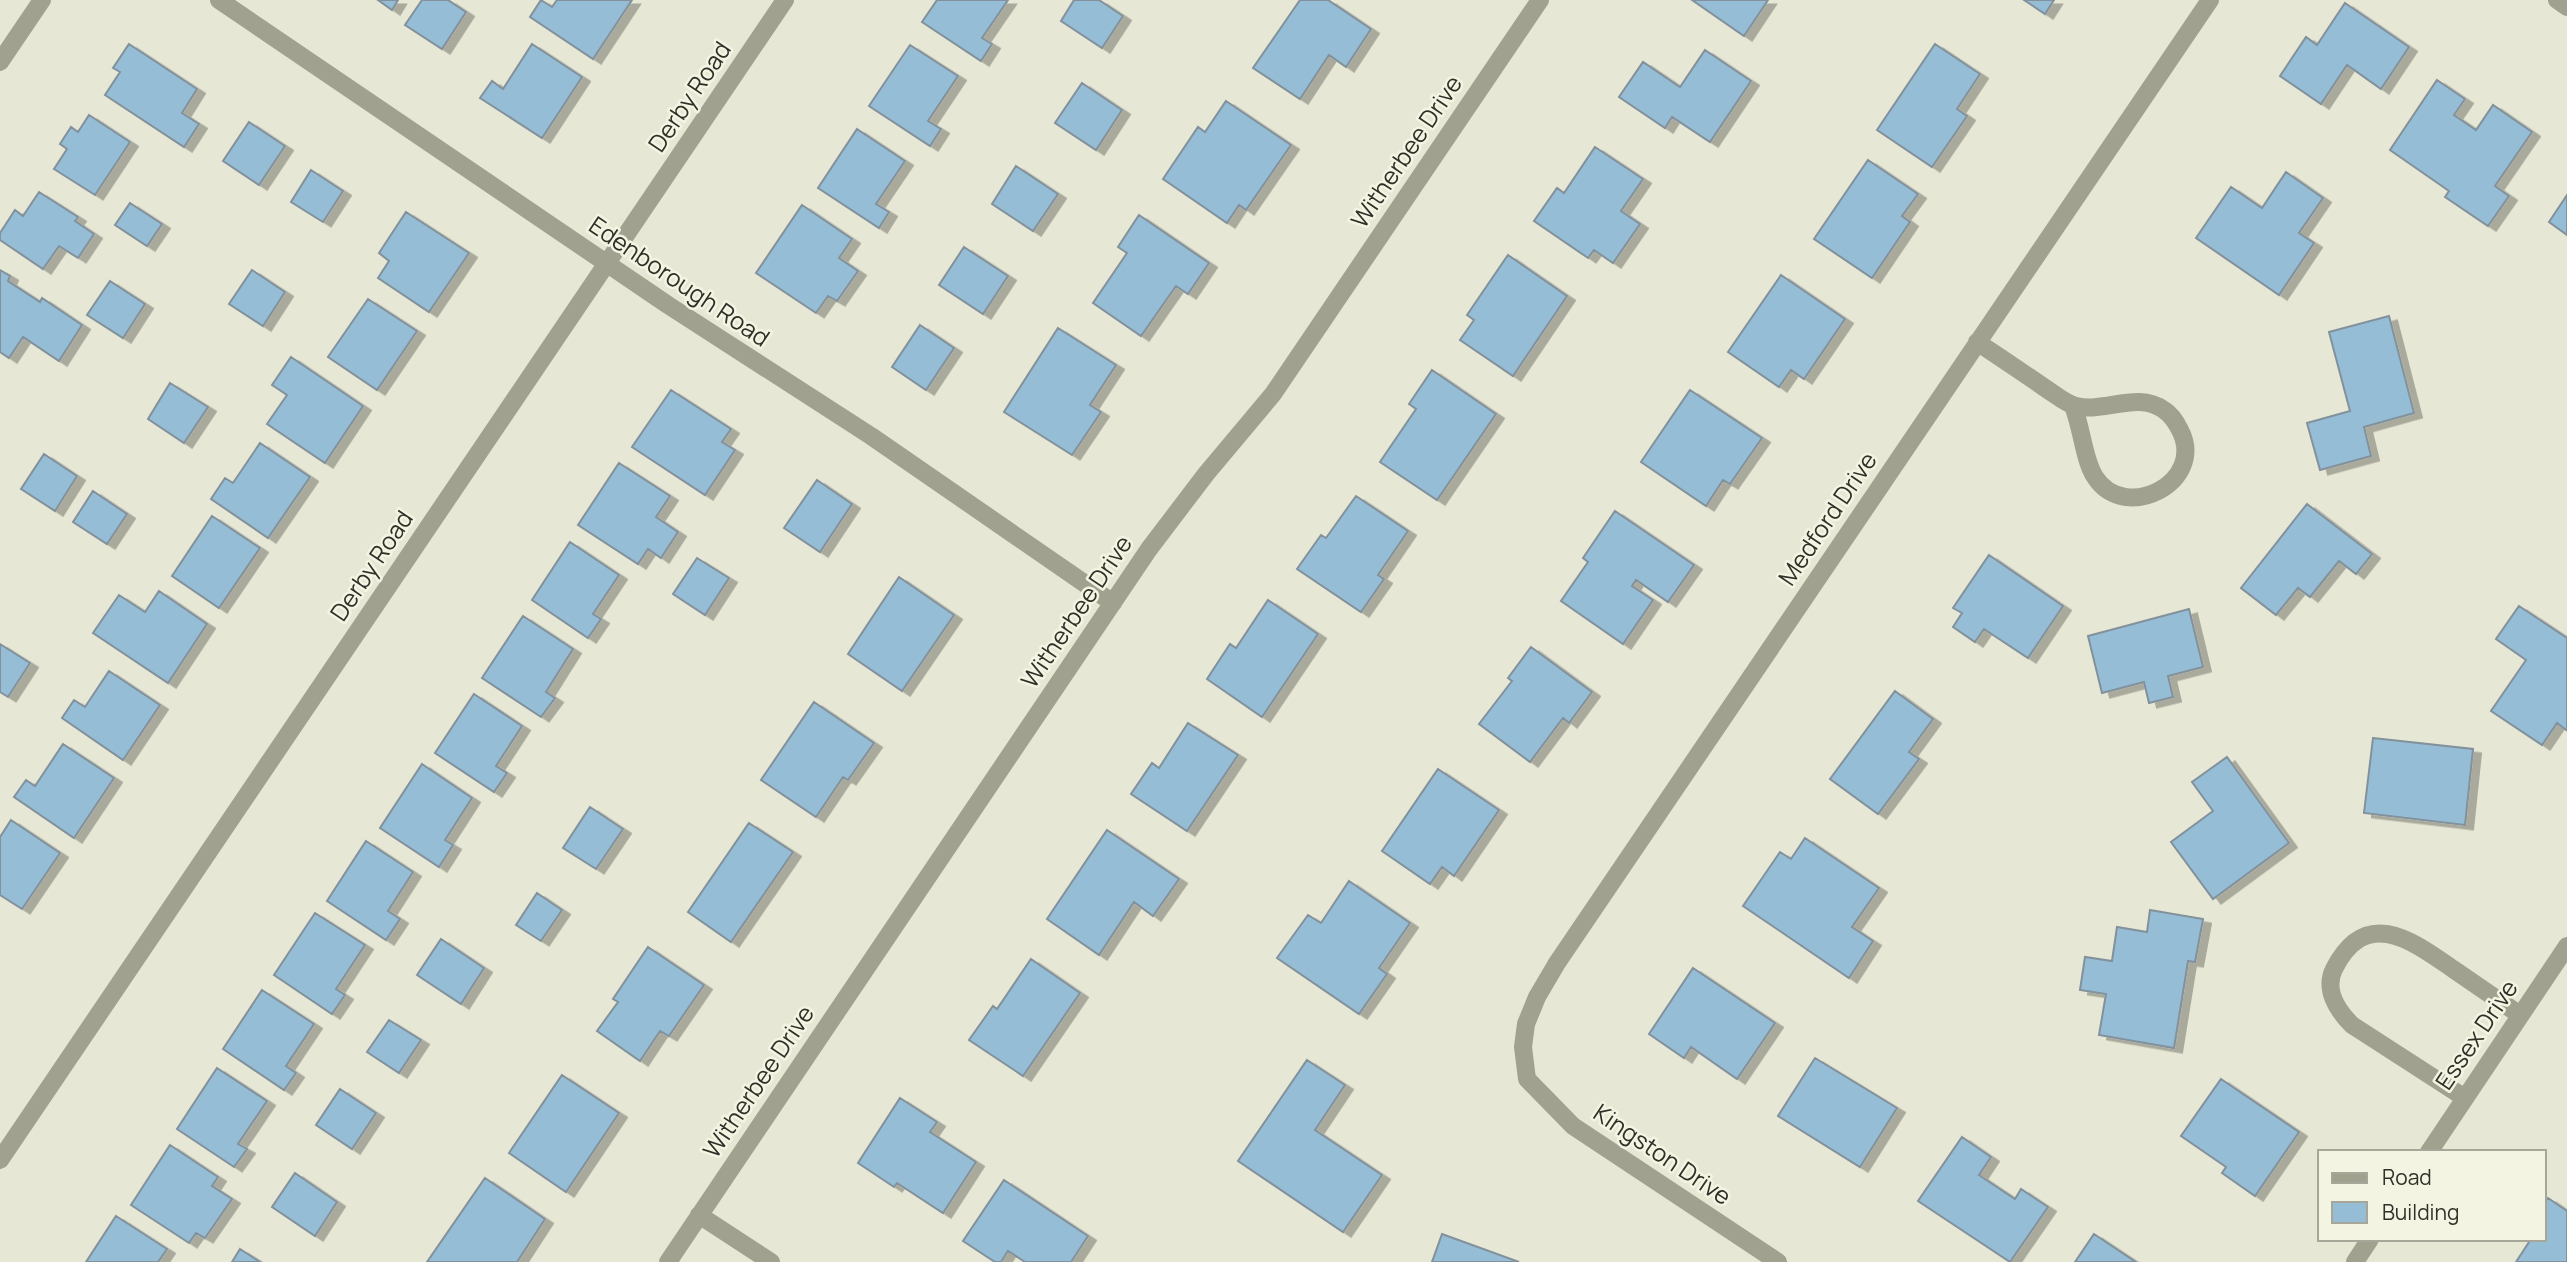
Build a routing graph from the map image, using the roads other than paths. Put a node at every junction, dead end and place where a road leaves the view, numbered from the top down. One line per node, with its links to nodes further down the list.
1 (42, 0): 8 (street)
2 (219, 0): 9 (street, Edenborough Road)
3 (785, 0): 9 (street, Derby Road)
4 (1540, 0): 12 (street, Witherbee Drive)
5 (2210, 0): 10 (street, Medford Drive)
6 (2557, 0): 7 (street)
7 (2567, 7)
8 (0, 62)
9 (607, 264): 12 (street, Edenborough Road); 18 (street, Derby Road)
10 (1977, 342): 11 (street); 15 (street, Medford Drive)
11 (2073, 406): 11 (street)
12 (1113, 603): 19 (street, Witherbee Drive)
13 (2567, 946): 14 (street, Essex Drive)
14 (2520, 1015): 16 (street, Essex Drive); 16 (street)
15 (1527, 1079): 23 (street, Kingston Drive)
16 (2465, 1098): 17 (street, Essex Drive)
17 (2430, 1150)
18 (0, 1160)
19 (699, 1215): 21 (street, Witherbee Drive); 22 (street)
20 (2369, 1241): 24 (street)
21 (668, 1262)
22 (771, 1262)
23 (1778, 1262)
24 (2355, 1262)

